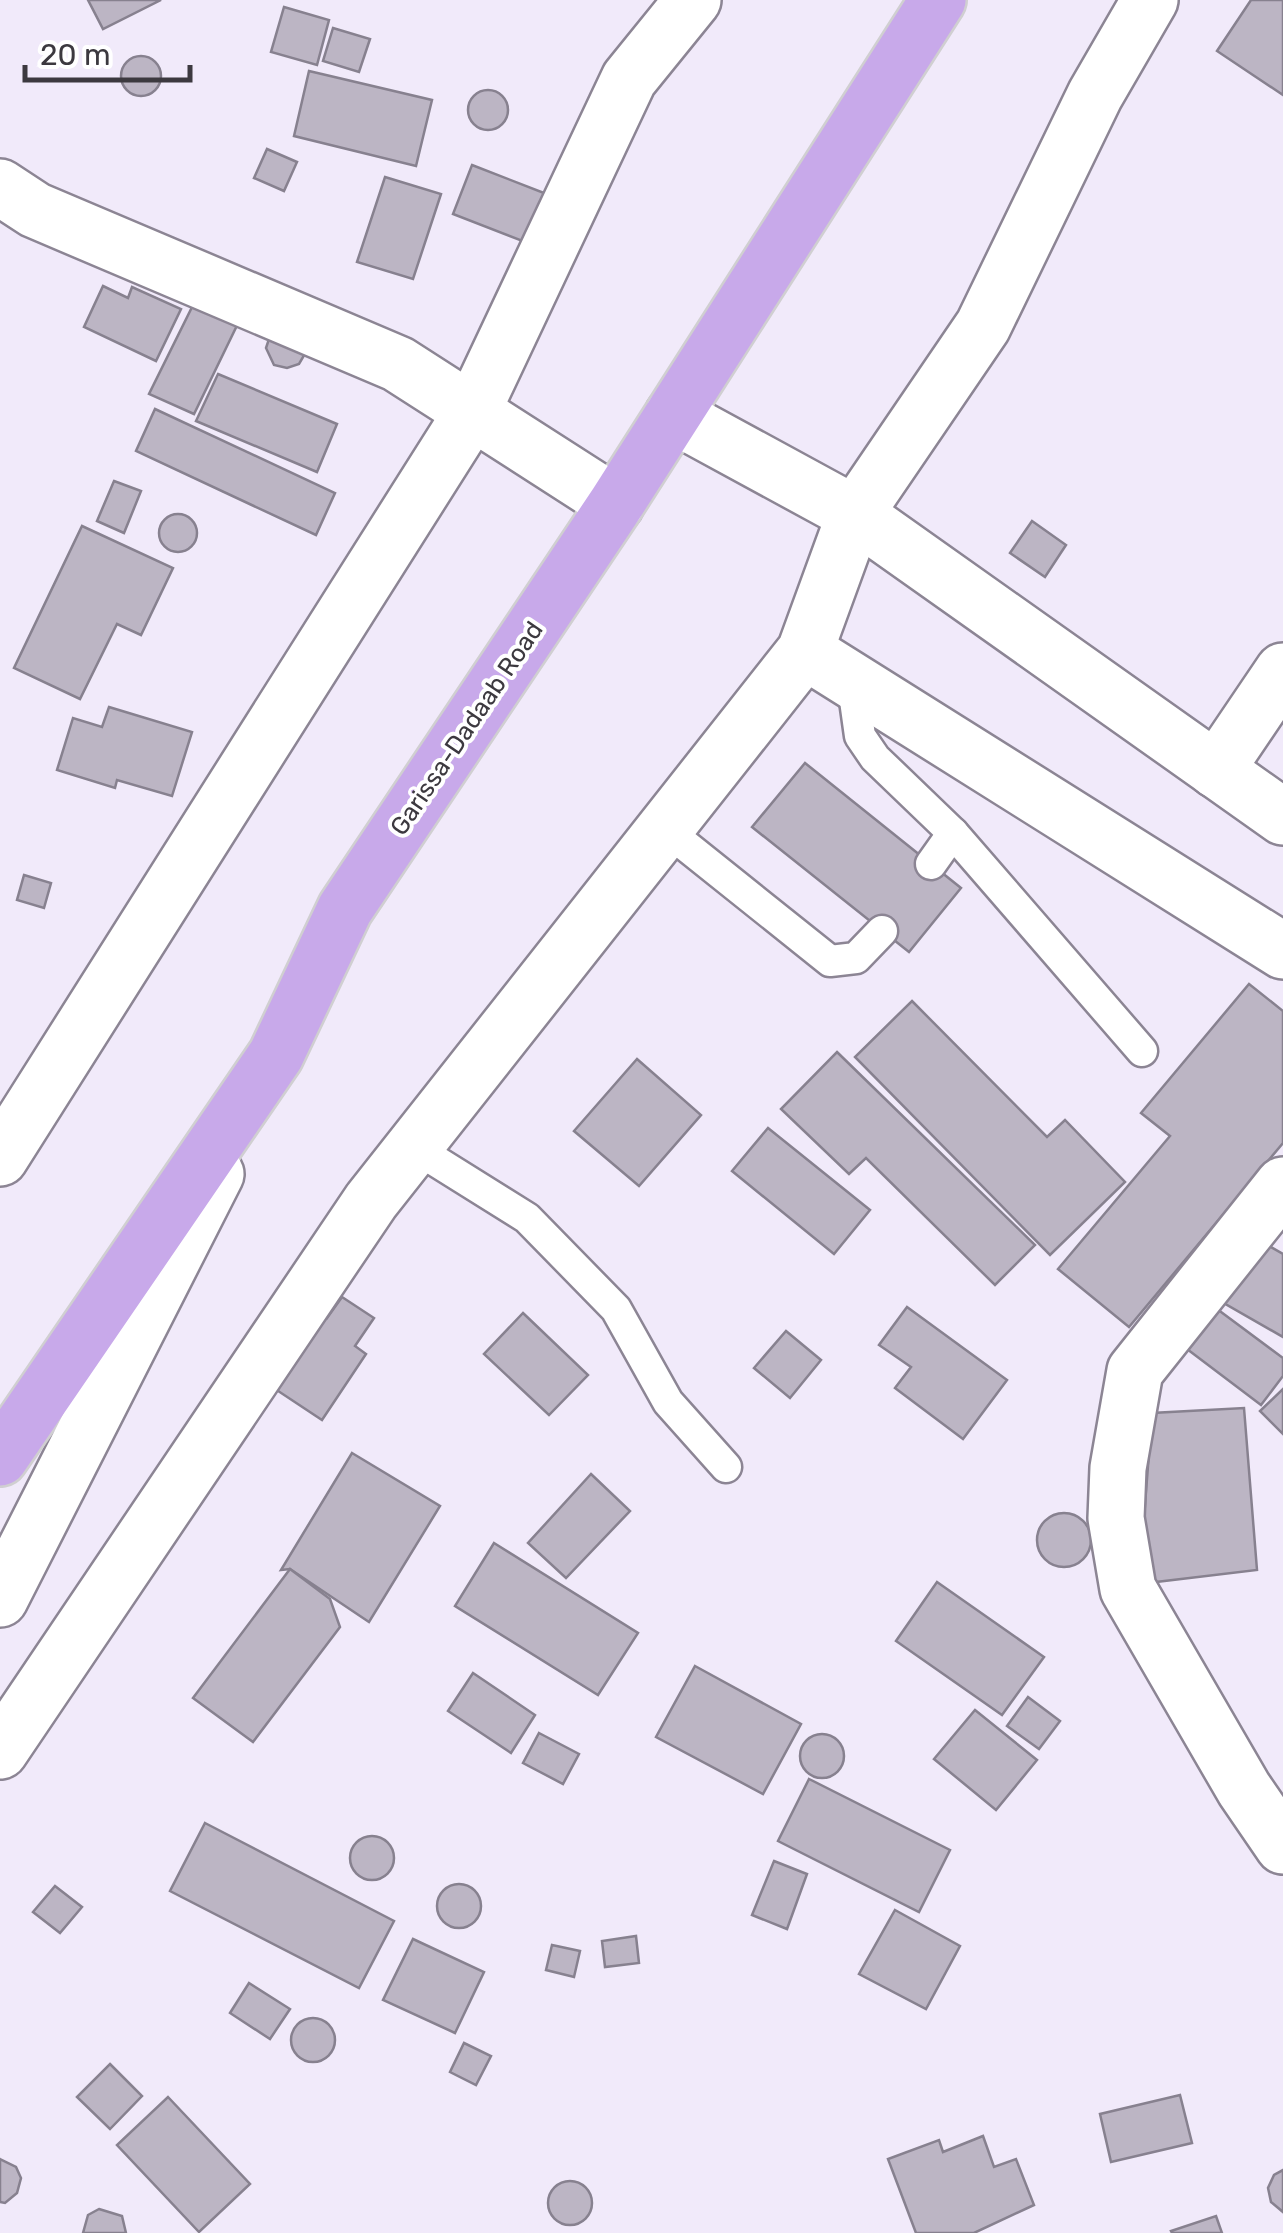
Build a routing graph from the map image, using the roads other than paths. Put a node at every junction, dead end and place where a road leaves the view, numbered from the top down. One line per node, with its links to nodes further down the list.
1 (693, 0): 5 (street)
2 (938, 0): 6 (highway, Garissa-Dadaab Road)
3 (1150, 0): 8 (street)
4 (0, 187): 5 (street)
5 (472, 412): 7 (street); 22 (street)
6 (673, 415): 7 (highway, Garissa-Dadaab Road); 8 (street)
7 (616, 504): 20 (highway, Garissa-Dadaab Road)
8 (856, 514): 9 (street); 12 (street)
9 (806, 650): 11 (street); 14 (street)
10 (1283, 672): 12 (street)
11 (852, 679): 15 (lane); 18 (street)
12 (1216, 770): 13 (street)
13 (1283, 816)
14 (665, 829): 17 (lane); 21 (street)
15 (952, 834): 16 (lane); 19 (lane)
16 (931, 864)
17 (882, 931)
18 (1283, 950)
19 (1142, 1050)
20 (276, 1055): 24 (highway, Garissa-Dadaab Road); 26 (street)
21 (415, 1148): 25 (lane); 27 (street)
22 (0, 1158)
23 (1283, 1185): 28 (street)
24 (0, 1458)
25 (726, 1467)
26 (0, 1599)
27 (0, 1751)
28 (1283, 1846)

